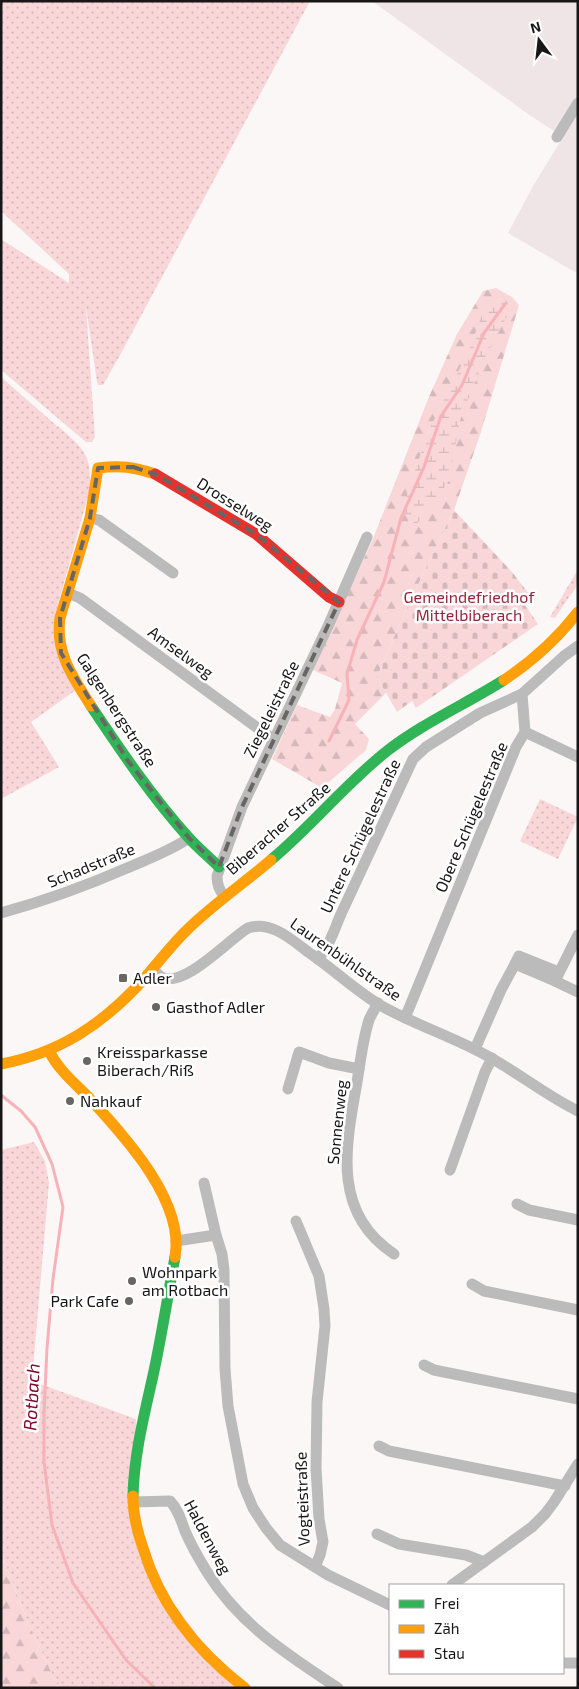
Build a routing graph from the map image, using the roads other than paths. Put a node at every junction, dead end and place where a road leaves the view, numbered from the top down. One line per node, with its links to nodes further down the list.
1 (578, 103): 2 (street)
2 (558, 137)
3 (98, 468): 4 (street, Galgenbergstraße); 8 (street, Drosselweg)
4 (90, 518): 6 (street); 7 (street, Galgenbergstraße)
5 (367, 537): 8 (street, Ziegeleistraße)
6 (173, 573)
7 (68, 593): 13 (street, Amselweg); 15 (street, Galgenbergstraße)
8 (338, 602): 13 (street, Ziegeleistraße)
9 (578, 612): 17 (street, Biberacher Straße)
10 (578, 646): 11 (street)
11 (522, 694): 12 (street, Obere Schügelestraße); 20 (street, Untere Schügelestraße)
12 (525, 732): 14 (street); 25 (street, Obere Schügelestraße)
13 (274, 740): 16 (street, Ziegeleistraße)
14 (578, 757)
15 (189, 838): 16 (street, Galgenbergstraße); 18 (street, Schadstraße)
16 (219, 866): 17 (street, Ziegeleistraße)
17 (224, 896): 21 (street, Biberacher Straße)
18 (1, 913)
19 (578, 935): 22 (street)
20 (318, 959): 21 (street, Laurenbühlstraße); 24 (street, Laurenbühlstraße)
21 (152, 969): 27 (street, Biberacher Straße)
22 (557, 977): 23 (street); 26 (street)
23 (578, 992)
24 (378, 1003): 25 (street, Laurenbühlstraße); 30 (street, Sonnenweg)
25 (406, 1018): 26 (street, Laurenbühlstraße)
26 (475, 1049): 28 (street, Laurenbühlstraße)
27 (49, 1052): 29 (street, Biberacher Straße); 39 (street)
28 (492, 1058): 32 (street, Laurenbühlstraße); 33 (street)
29 (1, 1064)
30 (359, 1068): 31 (street, Sonnenweg); 40 (street, Sonnenweg)
31 (288, 1089)
32 (578, 1112)
33 (450, 1170)
34 (204, 1183): 38 (street, Vogteistraße)
35 (517, 1204): 36 (street)
36 (578, 1220)
37 (296, 1221): 51 (street, Vogteistraße)
38 (216, 1235): 39 (street); 51 (street, Vogteistraße)
39 (176, 1241): 48 (street)
40 (394, 1254)
41 (472, 1284): 42 (street)
42 (578, 1310)
43 (424, 1365): 44 (street)
44 (578, 1398)
45 (380, 1446): 47 (street)
46 (578, 1464): 47 (street)
47 (565, 1486): 50 (street)
48 (133, 1502): 56 (street); 57 (street, Haldenweg)
49 (378, 1534): 50 (street)
50 (484, 1562): 52 (street)
51 (314, 1567): 53 (street)
52 (453, 1584)
53 (389, 1605)
54 (564, 1663): 55 (street)
55 (578, 1663)
56 (245, 1688)
57 (338, 1688)

